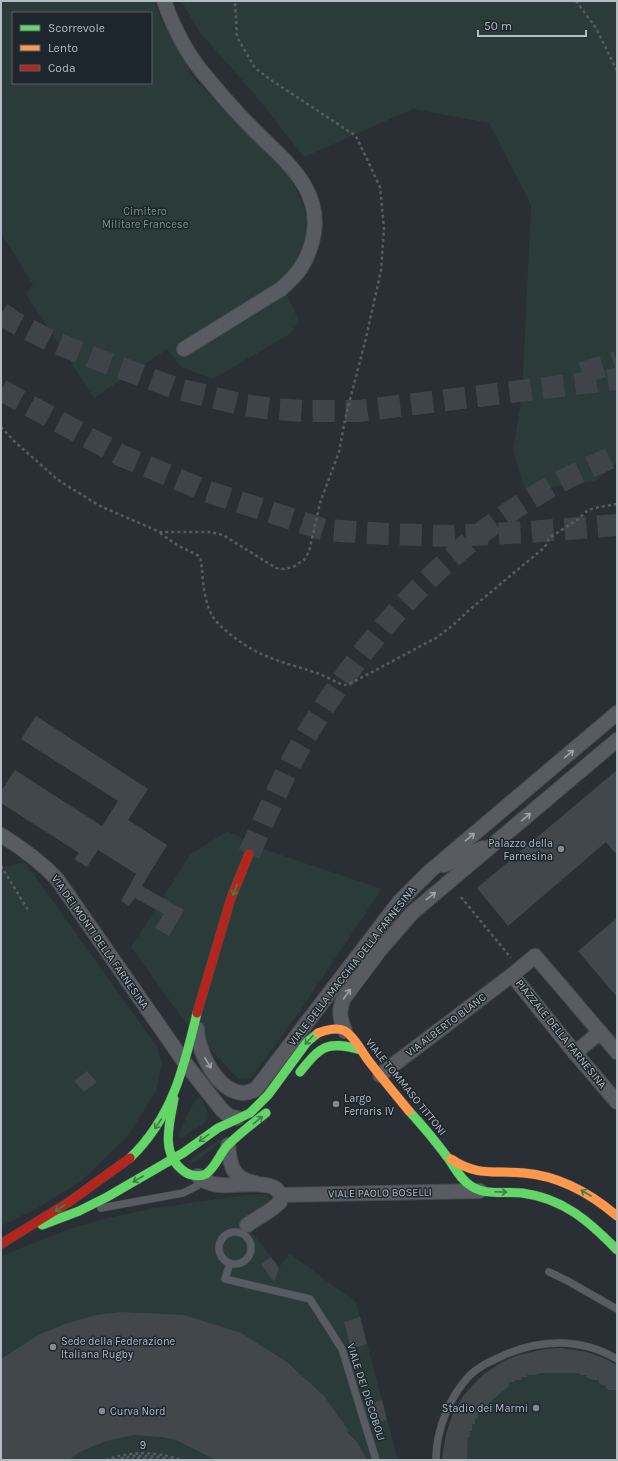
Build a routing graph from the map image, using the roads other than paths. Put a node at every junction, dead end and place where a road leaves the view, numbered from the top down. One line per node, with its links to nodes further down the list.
1 (164, 1): 2 (street)
2 (184, 349)
3 (617, 714): 8 (street, VIALE DELLA MACCHIA DELLA FARNESINA, one-way to 3)
4 (617, 740): 6 (street, VIALE DELLA MACCHIA DELLA FARNESINA, one-way to 4)
5 (1, 835): 16 (street, VIA DEI MONTI DELLA FARNESINA)
6 (497, 842): 8 (street); 11 (street, VIALE DELLA MACCHIA DELLA FARNESINA, one-way to 6)
7 (249, 854): 10 (main road, one-way to 10)
8 (429, 872): 10 (street, VIALE DELLA MACCHIA DELLA FARNESINA, one-way to 8)
9 (516, 971): 12 (street, PIAZZALE DELLA FARNESINA); 15 (street, PIAZZALE DELLA FARNESINA); 17 (street, VIA ALBERTO BLANC)
10 (197, 1013): 16 (main road)
11 (345, 1031): 13 (main road, VIALE TOMMASO TITTONI); 22 (main road, VIALE DELLA MACCHIA DELLA FARNESINA, one-way to 22)
12 (600, 1032): 14 (street, PIAZZALE DELLA FARNESINA); 15 (street)
13 (361, 1050): 17 (main road, VIALE TOMMASO TITTONI); 18 (main road)
14 (617, 1052)
15 (575, 1053): 20 (street, PIAZZALE DELLA FARNESINA)
16 (185, 1063): 19 (main road); 22 (street, VIA DEI MONTI DELLA FARNESINA)
17 (380, 1075): 24 (main road, VIALE TOMMASO TITTONI)
18 (295, 1079)
19 (176, 1089): 25 (main road); 32 (main road, one-way to 32)
20 (617, 1102)
21 (273, 1106): 23 (main road, one-way to 21)
22 (237, 1118): 25 (main road, VIALE DELLA MACCHIA DELLA FARNESINA, one-way to 25)
23 (228, 1145): 26 (main road); 27 (street)
24 (449, 1158): 28 (main road); 31 (main road, one-way to 24)
25 (172, 1160): 26 (main road); 30 (main road, VIALE DELLA MACCHIA DELLA FARNESINA, one-way to 30)
26 (202, 1176): 27 (street); 30 (lane)
27 (263, 1184): 29 (street)
28 (480, 1191): 29 (street, VIALE PAOLO BOSELLI); 35 (main road, VIALE PAOLO BOSELLI, one-way to 35)
29 (280, 1195): 33 (street)
30 (80, 1211): 32 (main road, VIALE DELLA MACCHIA DELLA FARNESINA)
31 (617, 1216)
32 (26, 1230): 34 (main road)
33 (245, 1230): 36 (lane); 36 (lane)
34 (1, 1244)
35 (617, 1250)
36 (230, 1263): 40 (lane, VIALE DEI DISCOBOLI)
37 (549, 1272): 38 (lane)
38 (617, 1309)
39 (617, 1359): 41 (lane)
40 (376, 1460)
41 (436, 1460)

